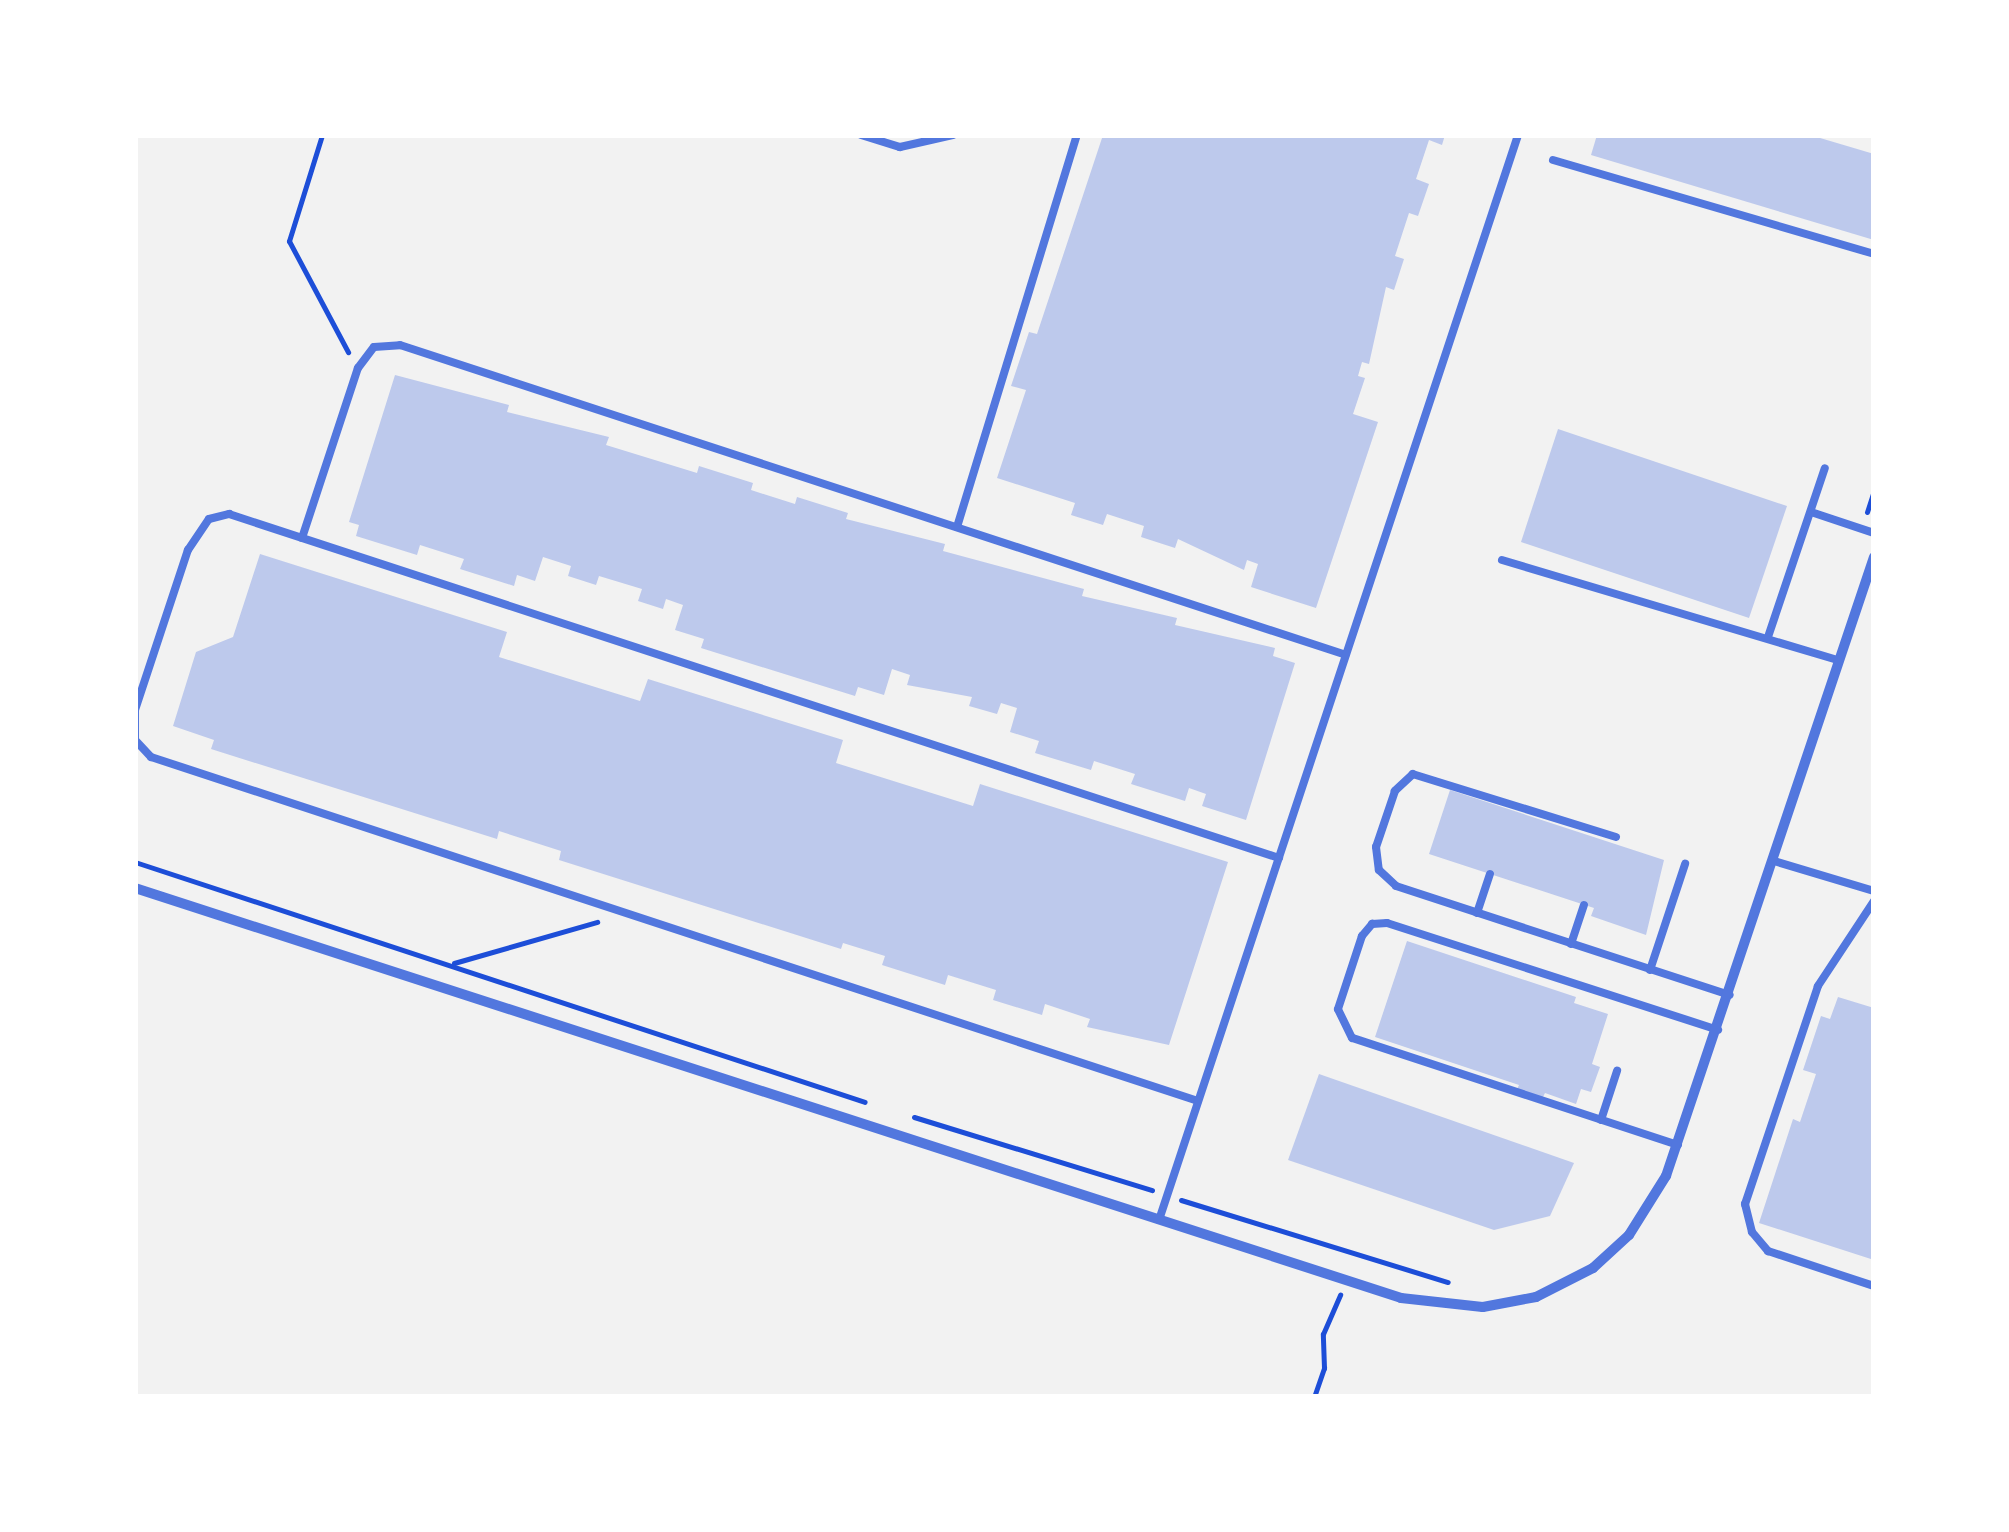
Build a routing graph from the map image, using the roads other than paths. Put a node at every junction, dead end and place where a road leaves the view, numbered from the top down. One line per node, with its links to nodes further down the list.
1 (861, 135): 2 (lane)
2 (953, 135)
3 (1077, 135): 9 (lane)
4 (1518, 135): 15 (lane)
5 (1553, 160): 6 (lane)
6 (1874, 254)
7 (1825, 468): 8 (lane)
8 (1811, 512): 10 (lane); 14 (lane)
9 (957, 528): 11 (lane); 15 (lane)
10 (1874, 532)
11 (302, 538): 18 (lane); 32 (lane)
12 (1874, 557): 16 (street)
13 (1502, 560): 14 (lane)
14 (1768, 637): 16 (lane)
15 (1346, 655): 18 (lane)
16 (1838, 660): 19 (street)
17 (1616, 837): 26 (lane)
18 (1279, 858): 32 (lane)
19 (1774, 861): 23 (lane); 29 (street)
20 (1686, 864): 28 (lane)
21 (1490, 874): 26 (lane)
22 (135, 888): 35 (street)
23 (1874, 891)
24 (1874, 901): 36 (lane)
25 (1584, 905): 27 (lane)
26 (1477, 913): 27 (lane)
27 (1571, 944): 28 (lane)
28 (1650, 970): 29 (lane)
29 (1730, 994): 30 (street)
30 (1718, 1030): 33 (lane); 34 (street)
31 (1617, 1071): 33 (lane)
32 (1198, 1101): 35 (lane)
33 (1601, 1120): 34 (lane)
34 (1678, 1145): 35 (street)
35 (1159, 1220)
36 (1874, 1286)

